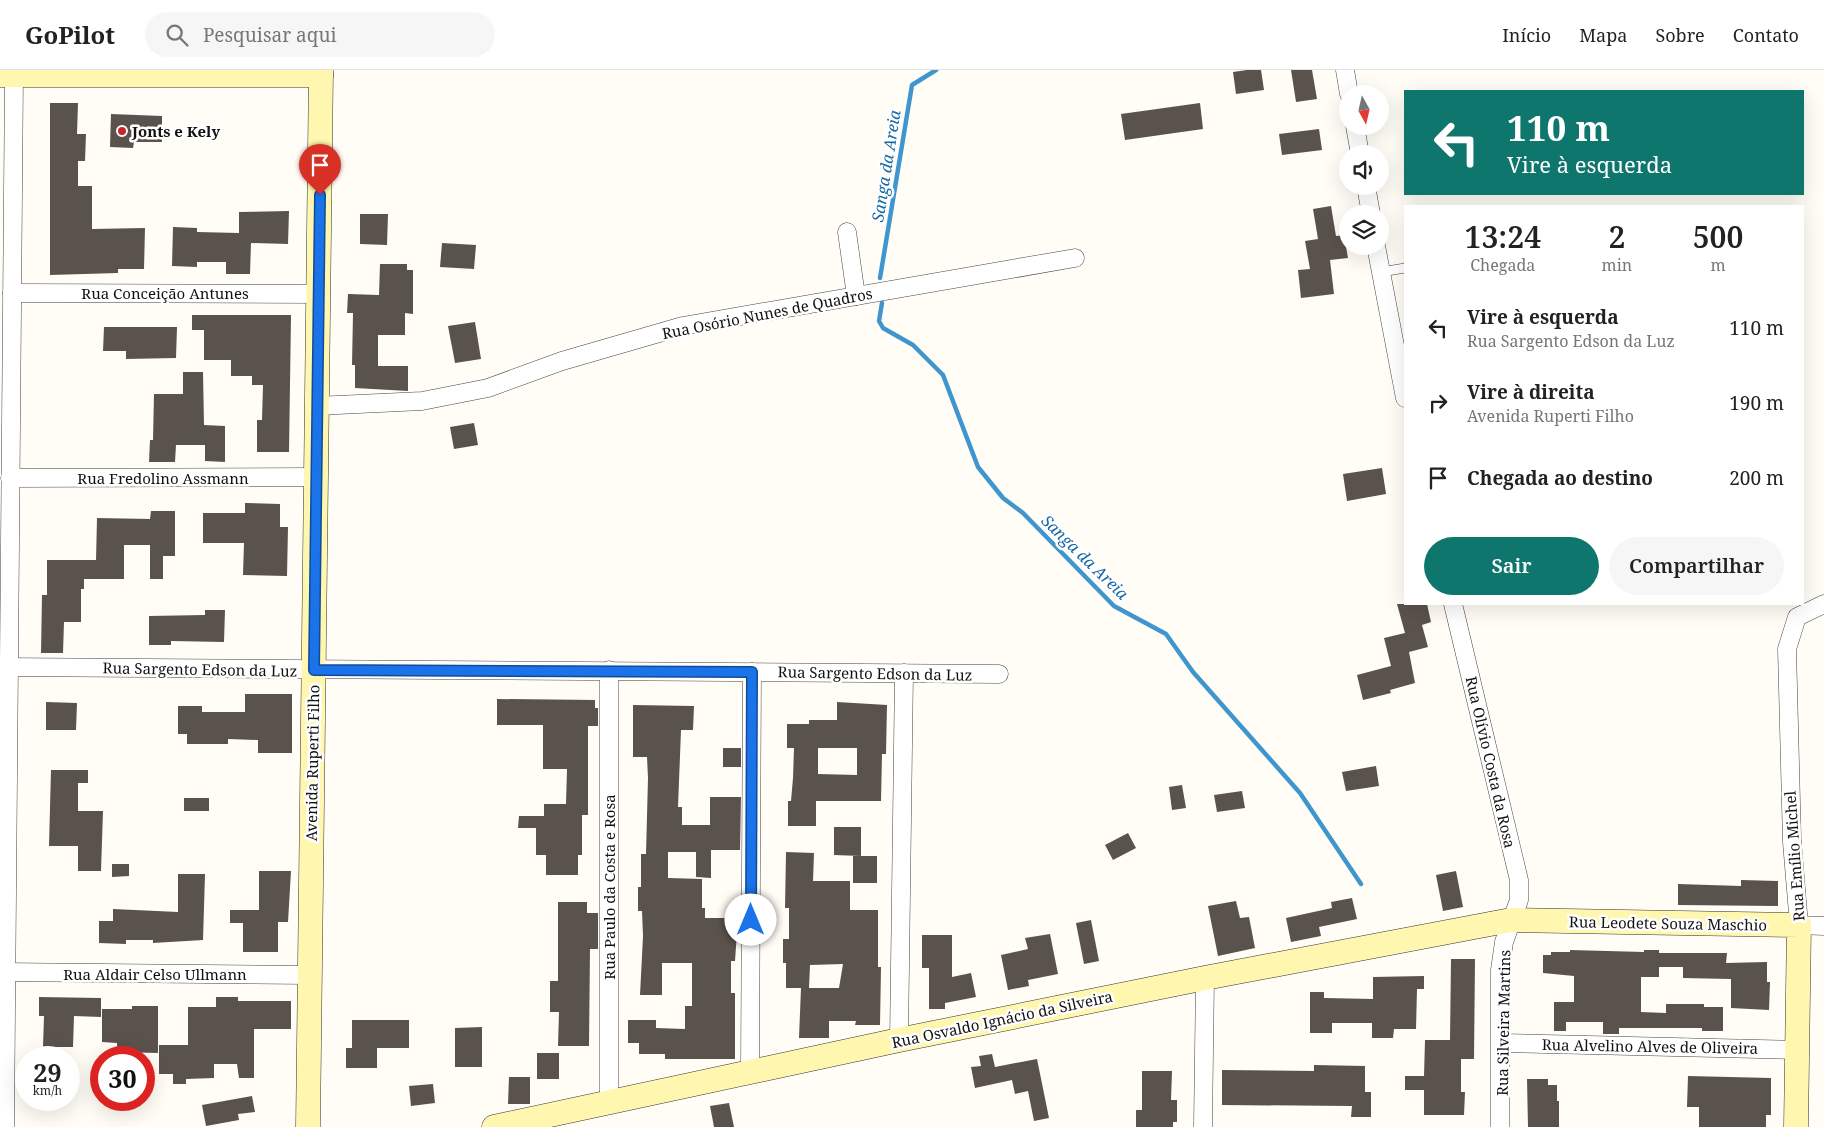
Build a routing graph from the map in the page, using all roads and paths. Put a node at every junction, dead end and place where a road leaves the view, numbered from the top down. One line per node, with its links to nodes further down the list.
1 (1345, 70): 4 (street)
2 (321, 73): 3 (street); 12 (street, Avenida Ruperti Filho)
3 (7, 75): 8 (street)
4 (1348, 85)
5 (848, 232): 13 (street)
6 (1378, 255): 10 (street)
7 (1075, 258): 13 (street, Rua Osório Nunes de Quadros)
8 (6, 267): 11 (street)
9 (1404, 268): 10 (lane)
10 (1381, 272): 14 (street)
11 (12, 293): 12 (street, Rua Conceição Antunes); 16 (street)
12 (318, 294): 15 (street, Avenida Ruperti Filho)
13 (856, 296): 15 (street, Rua Osório Nunes de Quadros)
14 (1404, 393)
15 (316, 406): 17 (street, Avenida Ruperti Filho)
16 (5, 438): 18 (street)
17 (316, 477): 18 (street, Rua Fredolino Assmann); 22 (street, Avenida Ruperti Filho)
18 (10, 478): 21 (street)
19 (1824, 604): 28 (street, Rua Emílio Michel)
20 (1454, 605): 27 (street, Rua Olívio Costa da Rosa)
21 (4, 667): 22 (street, Rua Sargento Edson da Luz); 30 (street)
22 (314, 670): 23 (street, Rua Sargento Edson da Luz); 31 (street, Avenida Ruperti Filho)
23 (609, 670): 24 (street, Rua Sargento Edson da Luz); 37 (street, Rua Paulo da Costa e Rosa)
24 (752, 672): 25 (street, Rua Sargento Edson da Luz); 36 (street)
25 (904, 673): 26 (street, Rua Sargento Edson da Luz); 33 (street)
26 (999, 674)
27 (1511, 920): 28 (street, Rua Leodete Souza Maschio); 32 (street, Rua Osvaldo Ignácio da Silveira); 34 (street, Rua Silveira Martins)
28 (1799, 925): 29 (street, Rua Leodete Souza Maschio); 35 (street, Rua Emílio Michel)
29 (1824, 926)
30 (2, 972): 31 (street, Rua Aldair Celso Ullmann); 38 (street)
31 (309, 975): 39 (street, Avenida Ruperti Filho)
32 (1205, 978): 33 (street, Rua Osvaldo Ignácio da Silveira); 41 (street)
33 (899, 1040): 36 (street, Rua Osvaldo Ignácio da Silveira)
34 (1502, 1042): 35 (street, Rua Alvelino Alves de Oliveira); 42 (street, Rua Silveira Martins)
35 (1797, 1050): 43 (street, Rua Emílio Michel)
36 (750, 1072): 37 (street, Rua Osvaldo Ignácio da Silveira)
37 (609, 1102): 40 (street, Rua Osvaldo Ignácio da Silveira)
38 (5, 1127)
39 (308, 1127)
40 (497, 1127)
41 (1203, 1127)
42 (1500, 1127)
43 (1796, 1127)

